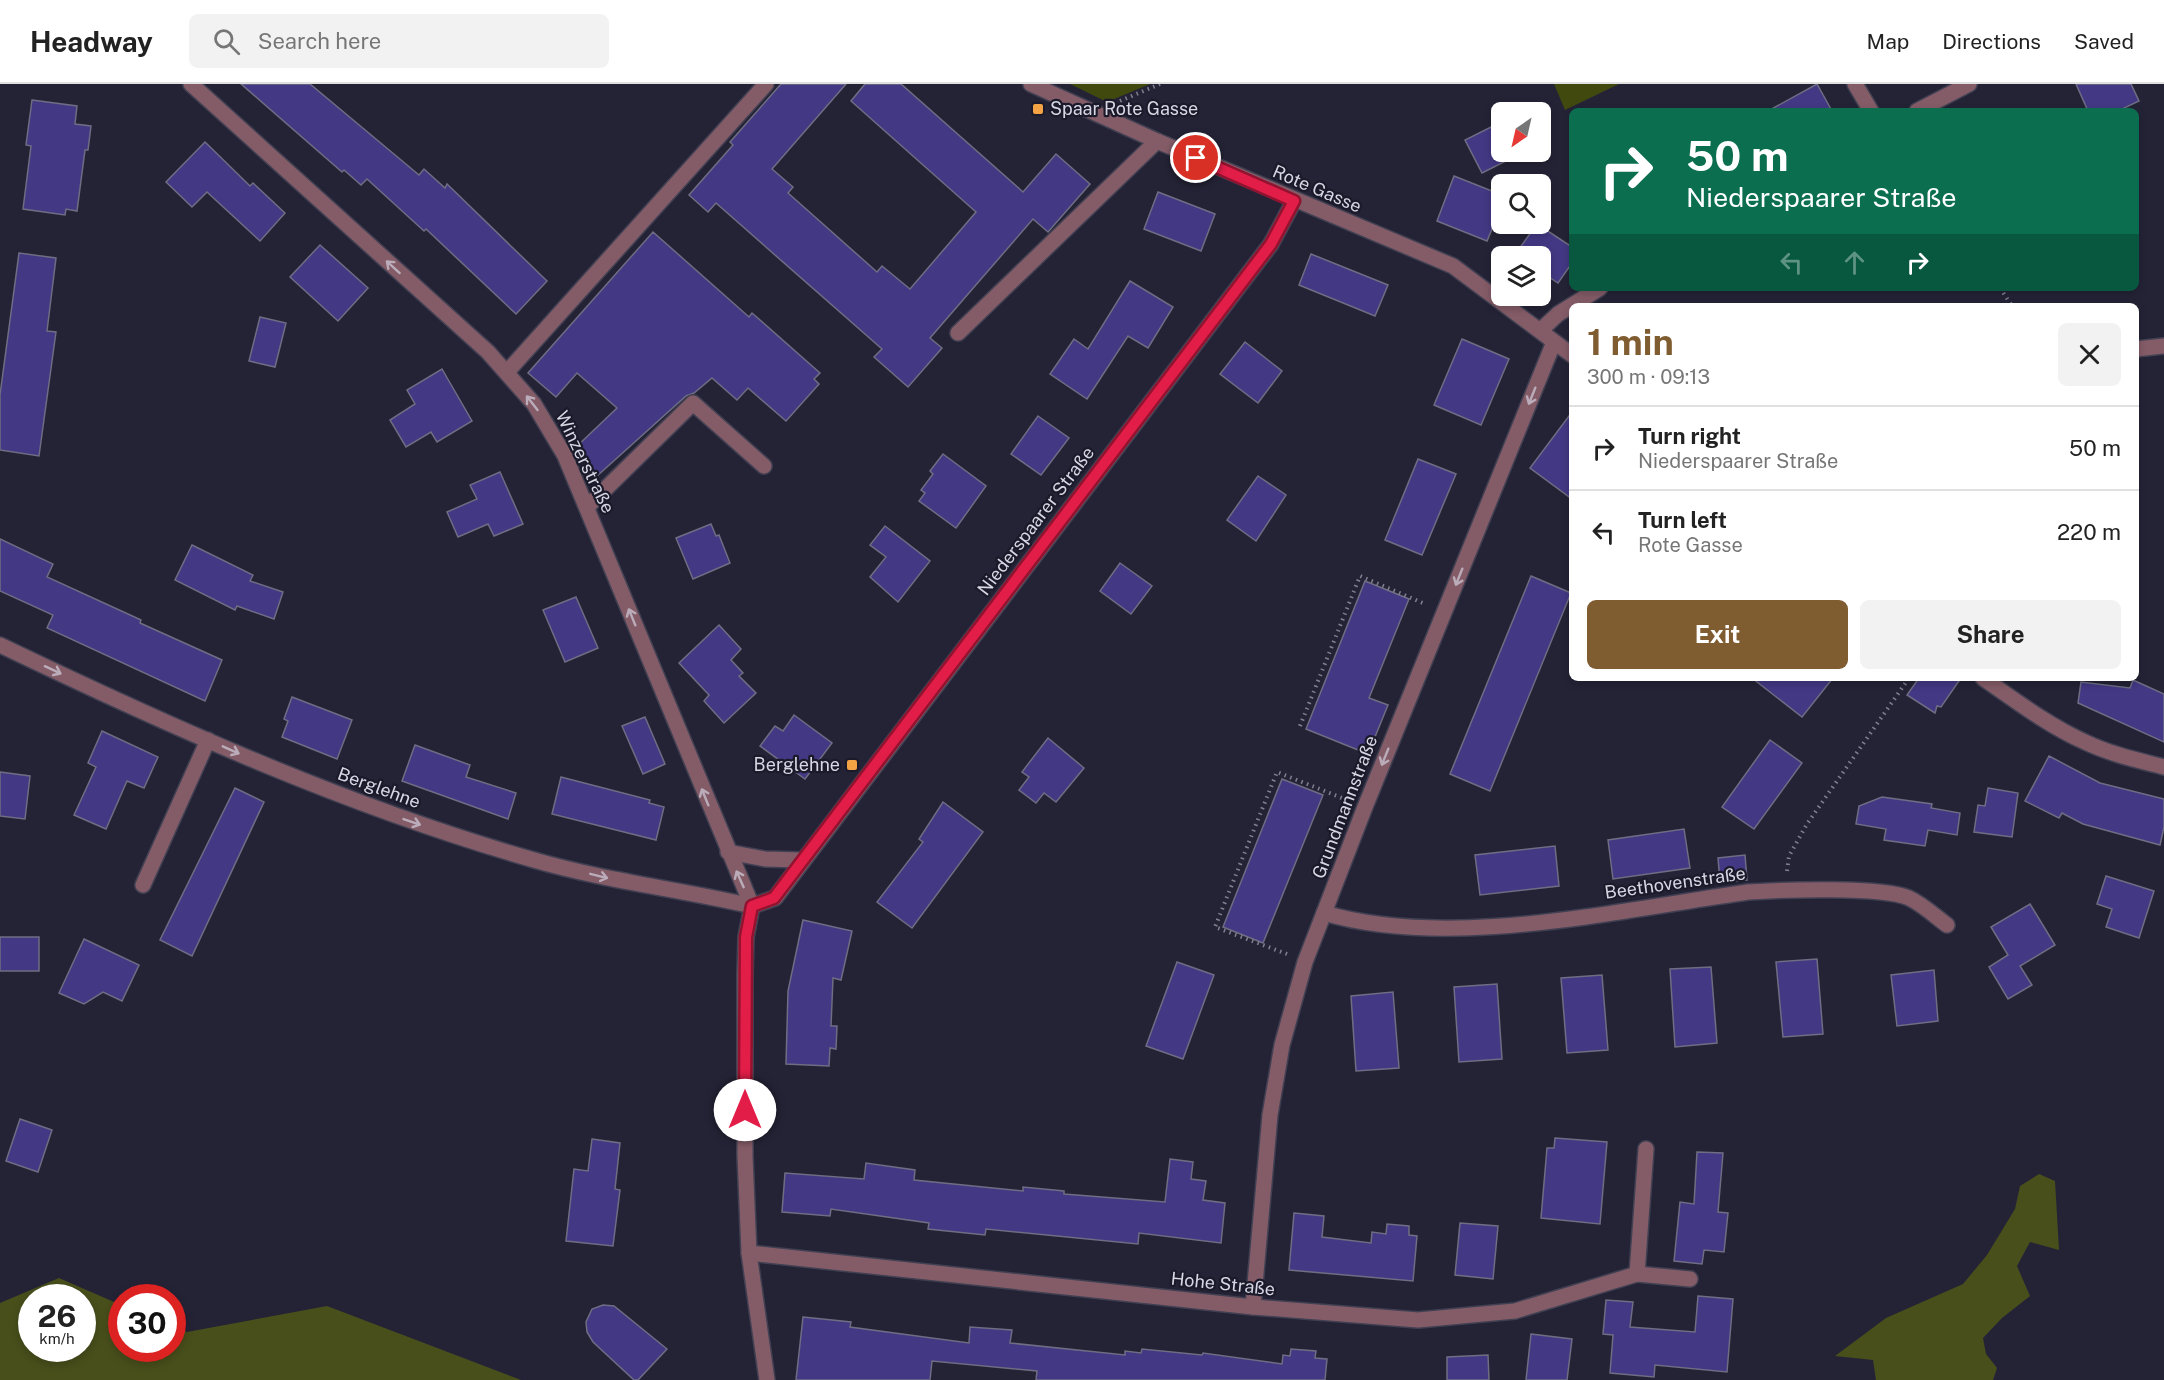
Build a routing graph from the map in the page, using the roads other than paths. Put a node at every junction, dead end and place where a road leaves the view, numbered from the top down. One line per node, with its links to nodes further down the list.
1 (191, 84): 19 (street, Winzerstraße, one-way to 1)
2 (766, 84): 19 (street)
3 (1030, 84): 8 (street, Rote Gasse)
4 (1855, 84): 6 (street)
5 (1969, 84): 7 (street)
6 (1869, 108)
7 (1923, 108)
8 (1157, 141): 9 (street, Rote Gasse); 14 (street)
9 (1294, 201): 13 (street, Rote Gasse); 27 (street, Niederspaarer Straße)
10 (1595, 291): 11 (street)
11 (1576, 303)
12 (1569, 307): 13 (street)
13 (1541, 330): 15 (street, Rote Gasse)
14 (958, 333)
15 (1554, 342): 18 (street, Rote Gasse); 30 (street, Grundmannstraße, one-way to 30)
16 (2164, 346): 17 (street)
17 (2139, 348)
18 (1569, 353)
19 (507, 372): 21 (street, Winzerstraße, one-way to 19)
20 (764, 466): 21 (street)
21 (587, 507): 26 (street, Winzerstraße, one-way to 21)
22 (0, 645): 24 (street, Berglehne, one-way to 24)
23 (1988, 681): 25 (street)
24 (208, 740): 28 (street); 29 (street, Berglehne, one-way to 29)
25 (2164, 767)
26 (728, 852): 27 (street); 29 (street, Winzerstraße, one-way to 26)
27 (801, 860): 29 (street, Niederspaarer Straße)
28 (143, 885)
29 (752, 906): 33 (street)
30 (1324, 913): 31 (street, Beethovenstraße); 36 (street, Grundmannstraße)
31 (1947, 925)
32 (1646, 1149): 34 (street)
33 (749, 1253): 36 (street, Hohe Straße); 37 (street)
34 (1637, 1274): 35 (street, Hohe Straße); 36 (street, Hohe Straße)
35 (1690, 1279)
36 (1252, 1307)
37 (767, 1380)

